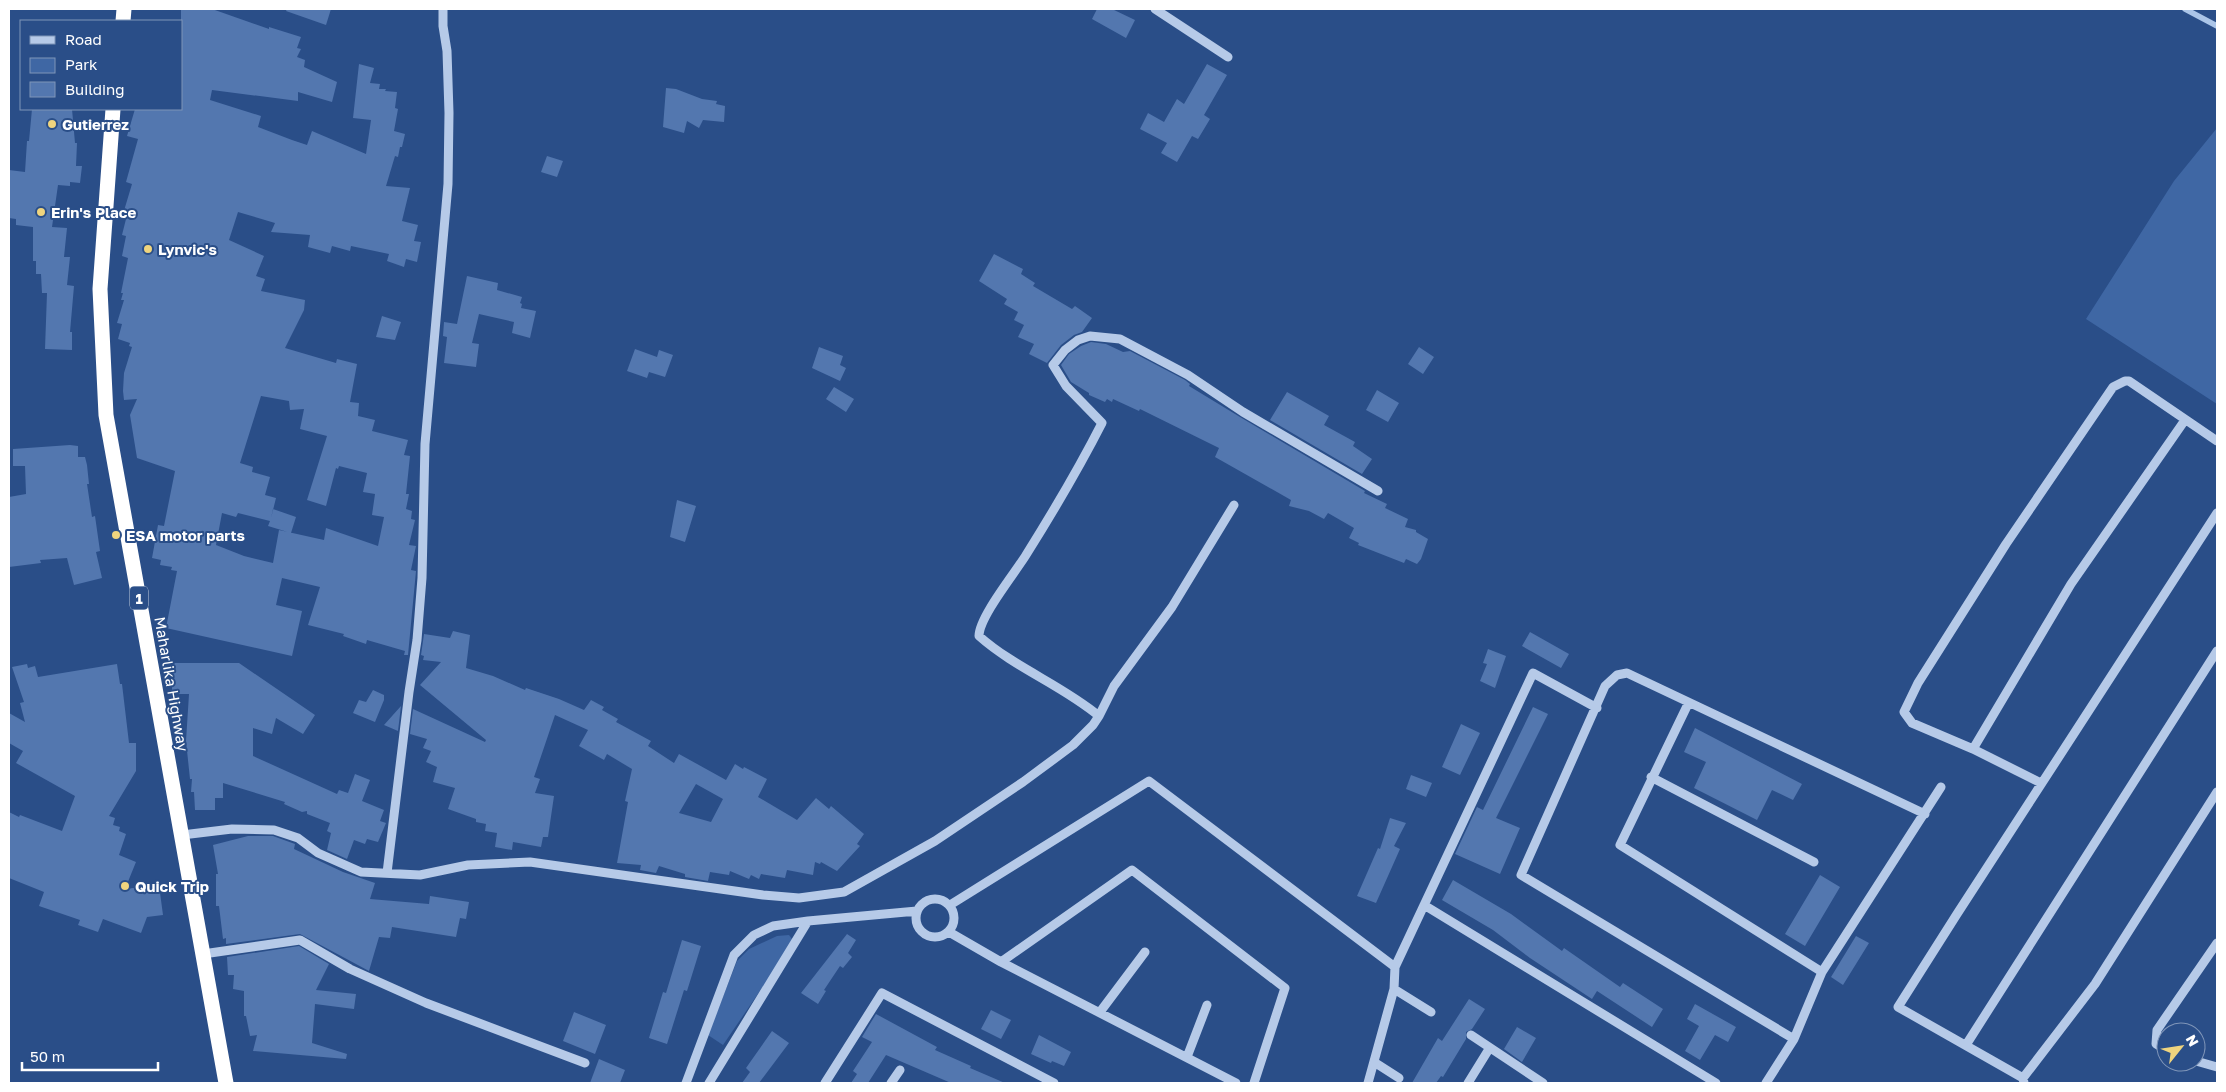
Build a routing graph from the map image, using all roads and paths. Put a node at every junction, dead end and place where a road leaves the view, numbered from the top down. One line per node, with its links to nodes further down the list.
1 (443, 9): 22 (street)
2 (1155, 9): 3 (street)
3 (1228, 57)
4 (113, 110): 20 (highway, Maharlika Highway / 1)
5 (2185, 420): 6 (street); 14 (street); 14 (street)
6 (2217, 441)
7 (1378, 491): 13 (street)
8 (1234, 505): 13 (street)
9 (2217, 513): 16 (street)
10 (2217, 651): 41 (street)
11 (1688, 704): 12 (street); 15 (street); 19 (street)
12 (1596, 708): 24 (street); 40 (street)
13 (1099, 716): 22 (street)
14 (1973, 749): 16 (street)
15 (1651, 777): 21 (street); 33 (street)
16 (2041, 784): 41 (street)
17 (1941, 787): 19 (street)
18 (2217, 792): 48 (street)
19 (1925, 814): 33 (street)
20 (182, 834): 22 (street); 30 (highway, Maharlika Highway / 1)
21 (1814, 862)
22 (387, 874)
23 (950, 905): 25 (street); 27 (street); 32 (street)
24 (1424, 905): 32 (street); 60 (street)
25 (917, 911): 26 (street); 27 (street)
26 (808, 921): 50 (street); 51 (street)
27 (949, 932): 31 (street)
28 (2217, 943): 38 (street)
29 (1144, 952): 36 (street)
30 (203, 954): 45 (street); 49 (highway, Maharlika Highway / 1)
31 (1000, 962): 36 (street); 56 (street)
32 (1395, 967): 34 (street)
33 (1822, 972): 40 (street)
34 (1394, 989): 37 (street); 44 (street)
35 (1207, 1005): 43 (street)
36 (1100, 1012): 43 (street)
37 (1431, 1012)
38 (2163, 1022)
39 (1471, 1036): 42 (street)
40 (1794, 1039): 61 (street)
41 (1966, 1045): 48 (street)
42 (1489, 1049): 58 (street); 59 (street)
43 (1187, 1057): 55 (street)
44 (1374, 1062): 47 (street); 57 (street)
45 (585, 1063)
46 (900, 1070): 53 (street)
47 (1399, 1078)
48 (2024, 1081)
49 (226, 1083)
50 (686, 1083)
51 (708, 1083)
52 (825, 1083): 54 (street)
53 (891, 1083)
54 (1054, 1083)
55 (1236, 1083)
56 (1254, 1083)
57 (1368, 1083)
58 (1468, 1083)
59 (1543, 1083)
60 (1716, 1083)
61 (1766, 1083)

